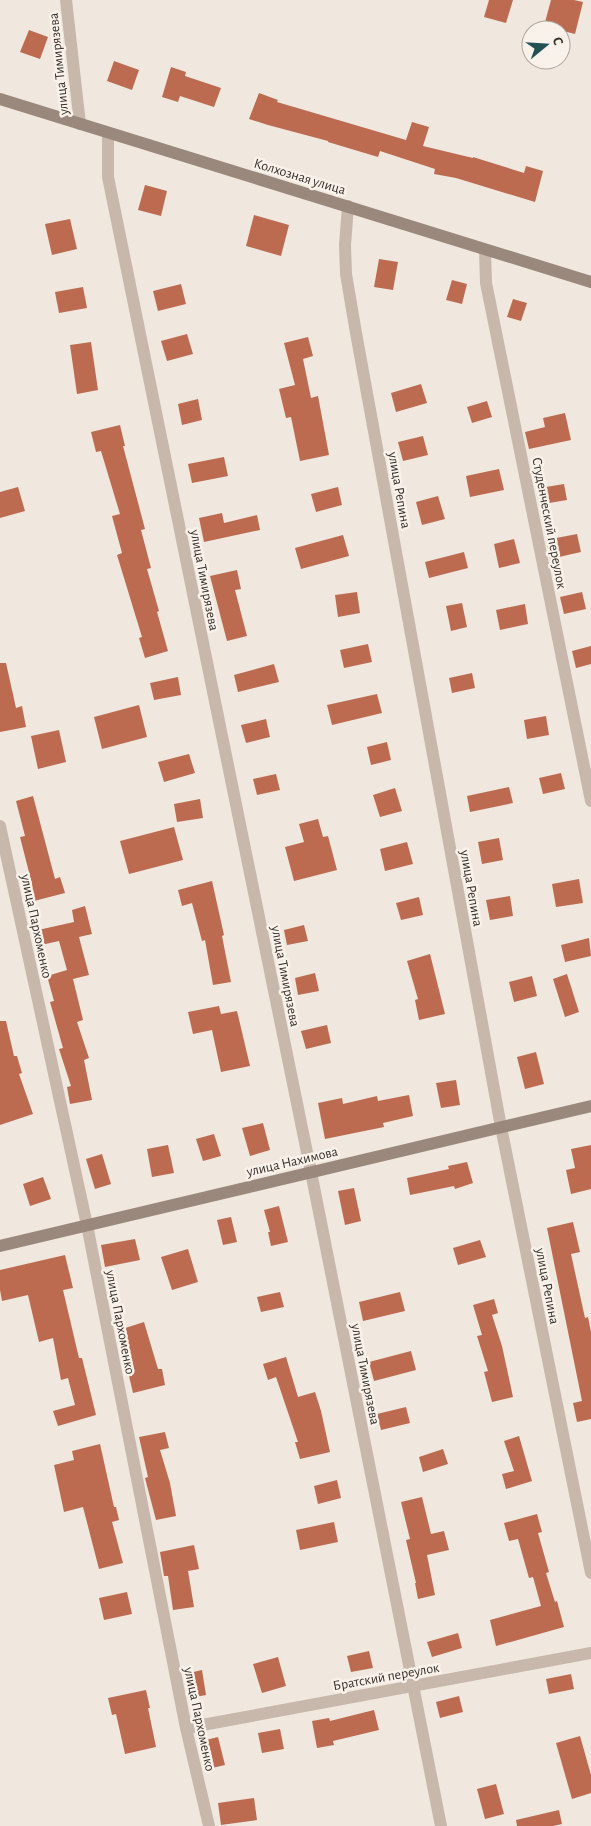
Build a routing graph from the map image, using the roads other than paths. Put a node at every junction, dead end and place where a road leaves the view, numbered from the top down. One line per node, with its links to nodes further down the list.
1 (66, 0): 3 (street, улица Тимирязева)
2 (0, 99): 3 (main road, Колхозная улица)
3 (80, 124): 4 (main road, Колхозная улица)
4 (108, 133): 5 (main road, Колхозная улица); 13 (street, улица Тимирязева)
5 (348, 206): 6 (main road, Колхозная улица); 12 (street, улица Репина)
6 (486, 250): 7 (main road, Колхозная улица); 8 (street, Студенческий переулок)
7 (591, 282)
8 (591, 801)
9 (0, 826): 10 (street, улица Пархоменко)
10 (3, 855): 14 (street, улица Пархоменко)
11 (591, 1106): 12 (main road, улица Нахимова)
12 (501, 1128): 13 (main road, улица Нахимова); 16 (street, улица Репина)
13 (310, 1172): 14 (main road, улица Нахимова); 18 (street, улица Тимирязева)
14 (86, 1225): 15 (main road, улица Нахимова); 19 (street, улица Пархоменко)
15 (0, 1246)
16 (591, 1573)
17 (591, 1653): 18 (street, Братский переулок)
18 (413, 1686): 19 (street, Братский переулок); 21 (street, улица Тимирязева)
19 (186, 1728): 20 (street, улица Пархоменко)
20 (209, 1826)
21 (441, 1826)

